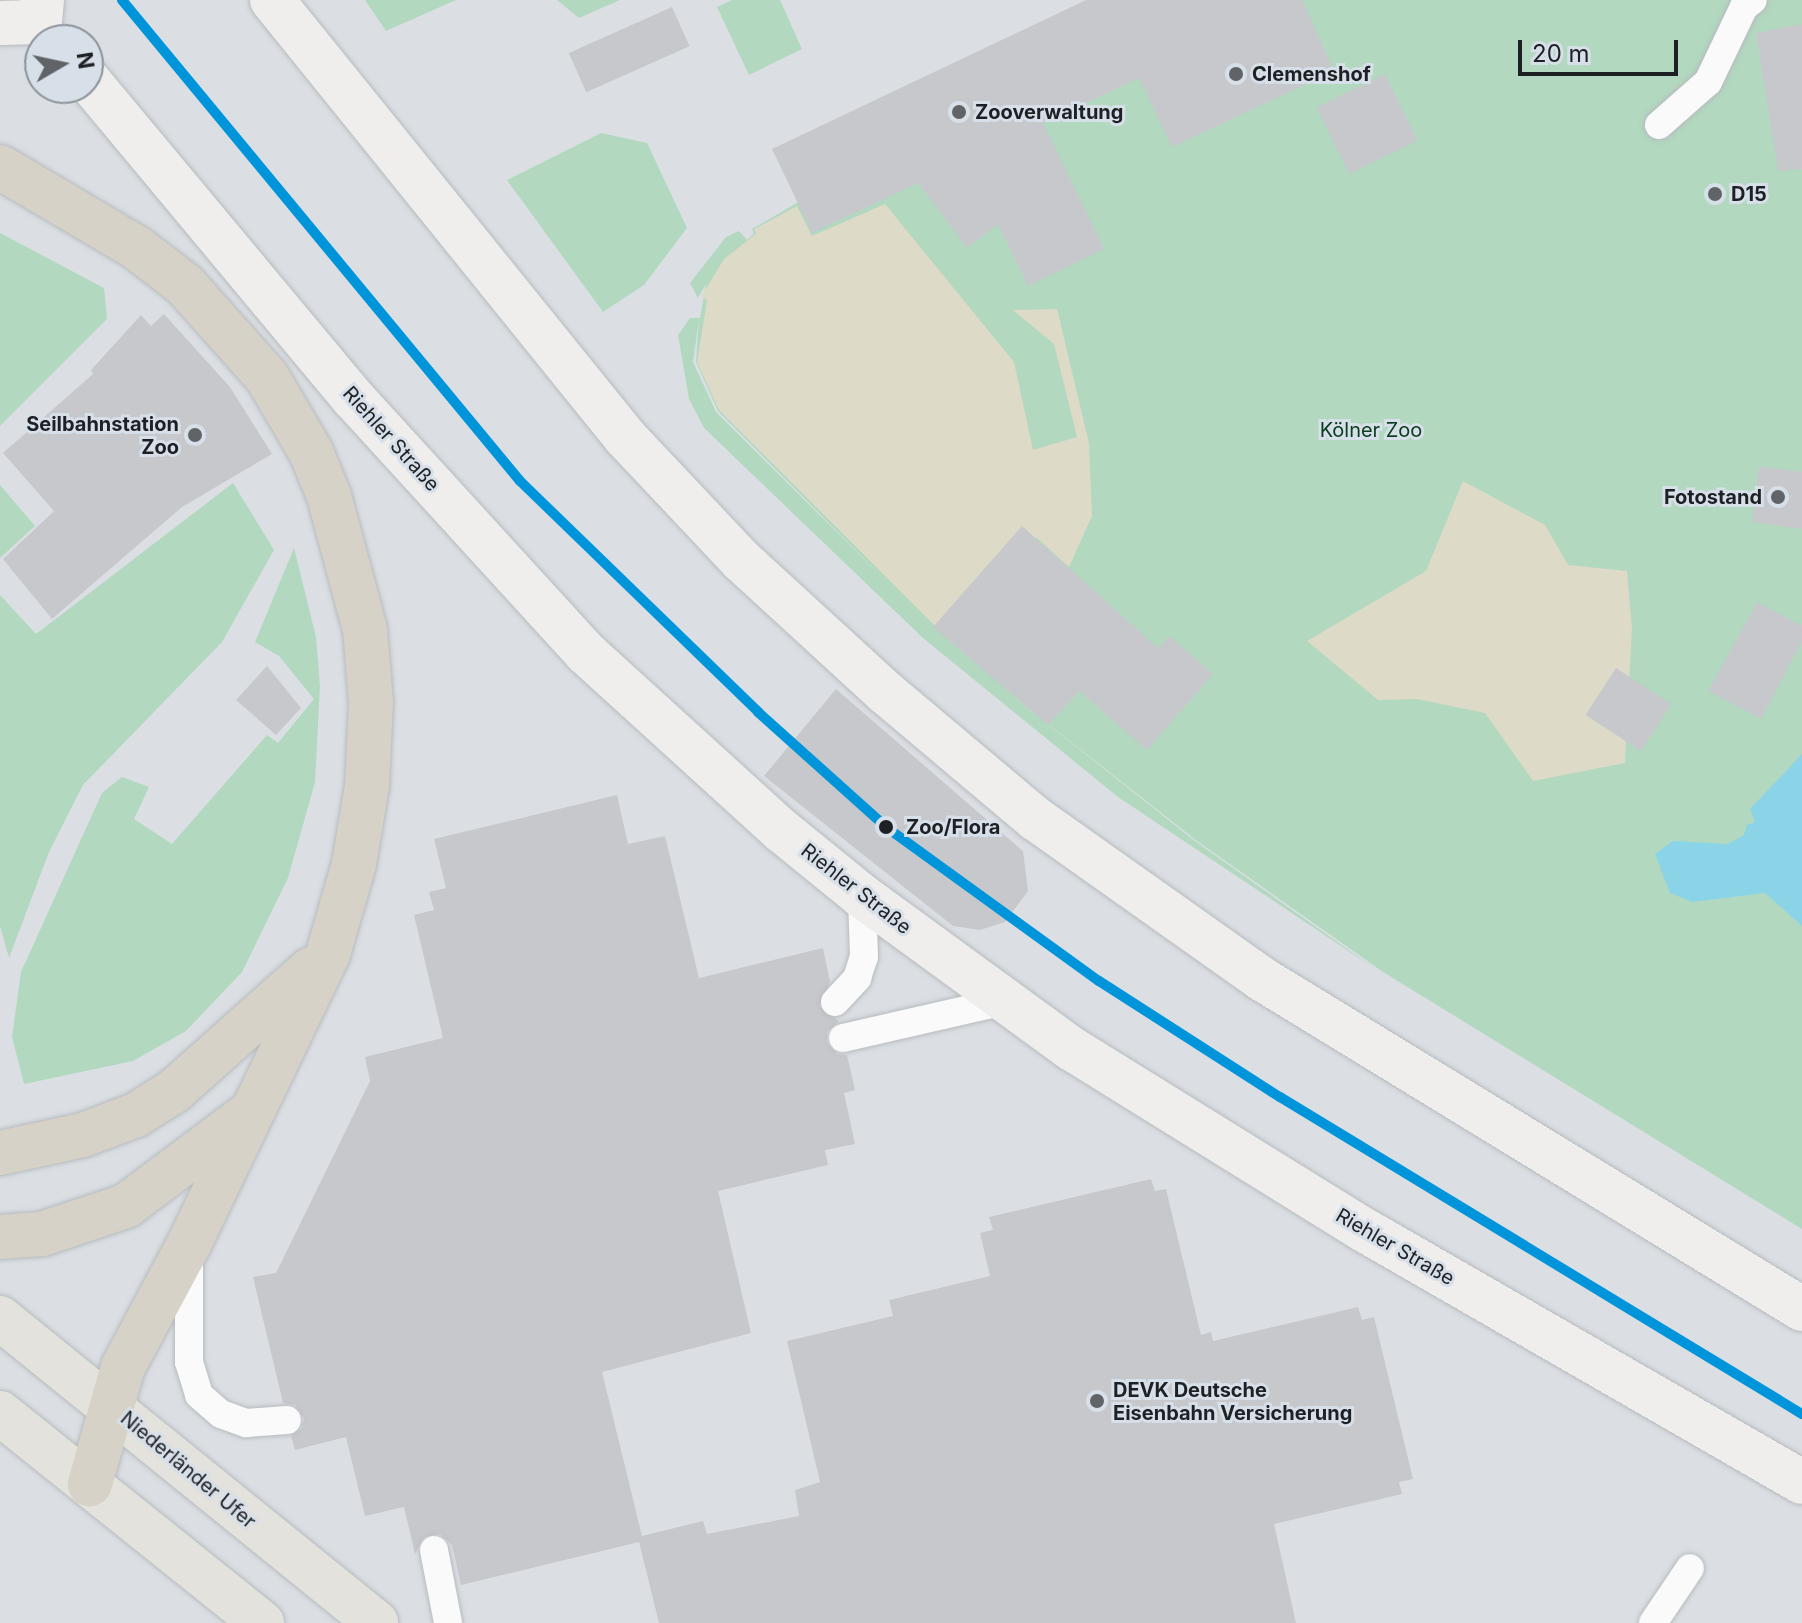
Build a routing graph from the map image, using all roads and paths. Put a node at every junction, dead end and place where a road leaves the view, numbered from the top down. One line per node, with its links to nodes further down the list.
1 (272, 0): 15 (main road)
2 (1753, 0): 4 (lane)
3 (104, 99): 6 (main road, Riehler Straße)
4 (1659, 125)
5 (0, 167): 7 (highway)
6 (862, 896): 8 (main road, Riehler Straße); 9 (lane)
7 (328, 954): 11 (highway); 12 (highway)
8 (1005, 1001): 10 (lane); 20 (main road, Riehler Straße)
9 (835, 1002)
10 (843, 1038)
11 (252, 1111): 13 (highway); 14 (highway)
12 (0, 1153)
13 (0, 1237)
14 (189, 1244): 17 (highway); 19 (lane)
15 (1802, 1309)
16 (0, 1318): 17 (main road, Niederländer Ufer)
17 (112, 1406): 21 (highway); 25 (main road, Niederländer Ufer)
18 (0, 1413): 21 (main road)
19 (287, 1420)
20 (1802, 1482)
21 (90, 1484): 24 (main road)
22 (434, 1550): 26 (lane)
23 (1690, 1568): 27 (lane)
24 (262, 1623)
25 (376, 1623)
26 (448, 1623)
27 (1653, 1623)

